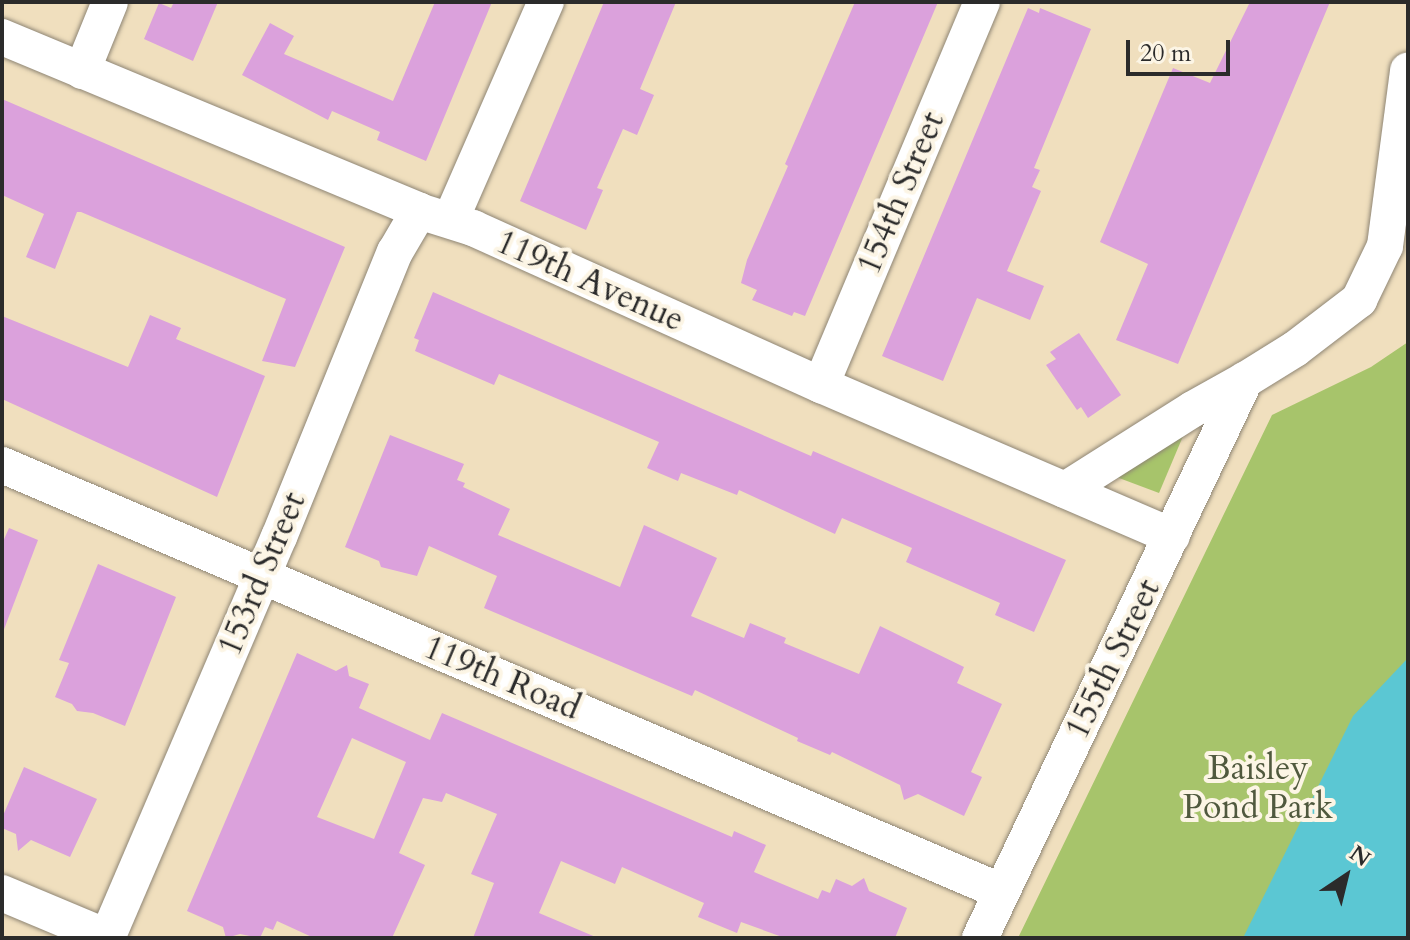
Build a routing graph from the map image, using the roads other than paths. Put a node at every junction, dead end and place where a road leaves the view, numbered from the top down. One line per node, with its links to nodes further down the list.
1 (110, 2): 5 (street)
2 (546, 2): 7 (street, 153rd Street)
3 (982, 2): 9 (street, 154th Street)
4 (2, 37): 5 (street, 119th Avenue)
5 (82, 71): 7 (street, 119th Avenue)
6 (1408, 71): 8 (street)
7 (435, 215): 9 (street, 119th Avenue); 13 (street, 153rd Street)
8 (1245, 380): 11 (street); 12 (street, 155th Street)
9 (821, 385): 11 (street, 119th Avenue)
10 (2, 465): 13 (street, 119th Road)
11 (1065, 490): 12 (street, 119th Avenue)
12 (1172, 536): 14 (street, 155th Street)
13 (262, 576): 14 (street, 119th Road); 16 (street, 153rd Street)
14 (1002, 892): 17 (street, 155th Street)
15 (2, 893): 16 (street)
16 (108, 938)
17 (980, 938)

